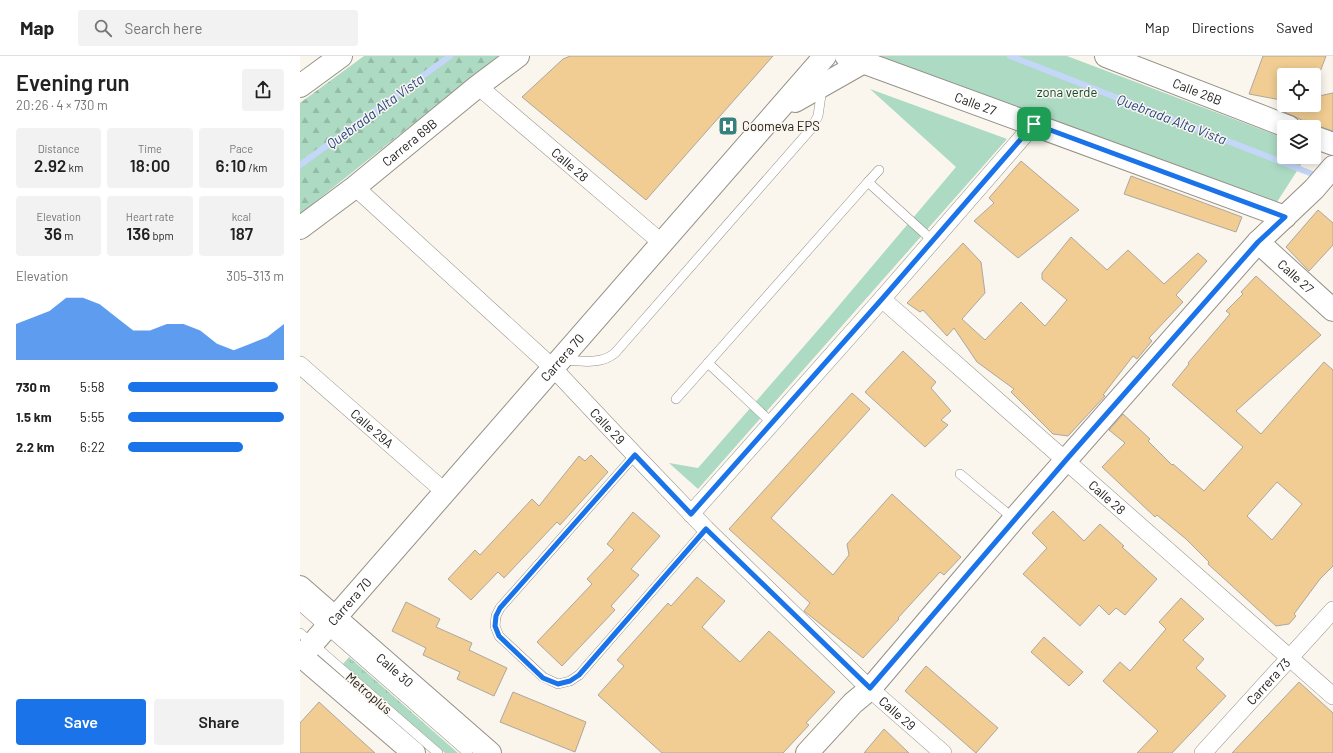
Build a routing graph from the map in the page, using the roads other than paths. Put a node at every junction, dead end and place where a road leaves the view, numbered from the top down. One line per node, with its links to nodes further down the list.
1 (341, 56): 7 (street)
2 (518, 56): 8 (street, Carrera 69B)
3 (825, 56): 9 (street, Carrera 70)
4 (1106, 56): 10 (street, Calle 26B)
5 (854, 60): 6 (street); 11 (street, Calle 27)
6 (823, 84): 9 (street); 26 (lane)
7 (300, 86)
8 (478, 86): 17 (street, Carrera 69B); 22 (street, Calle 28)
9 (777, 112): 22 (street, Carrera 70)
10 (1277, 122)
11 (1034, 124): 18 (street, Calle 27); 20 (street)
12 (1321, 140): 13 (street)
13 (1333, 144)
14 (1333, 168): 18 (street)
15 (879, 170): 16 (lane)
16 (868, 182): 20 (lane); 25 (lane)
17 (355, 187): 19 (street, Carrera 69B); 26 (street, Calle 29)
18 (1285, 217): 21 (street)
19 (300, 228)
20 (933, 241): 23 (street)
21 (1258, 242): 24 (street, Calle 27); 31 (street)
22 (662, 243): 26 (street, Carrera 70)
23 (882, 299): 29 (street); 31 (street, Calle 28)
24 (1333, 310)
25 (708, 363): 28 (lane); 29 (lane)
26 (557, 364): 30 (street, Calle 29); 33 (street, Carrera 70)
27 (300, 365): 33 (street, Calle 29A)
28 (676, 399)
29 (772, 423): 34 (street)
30 (635, 455): 34 (street, Calle 29); 36 (lane)
31 (1066, 460): 35 (street); 41 (street, Calle 28)
32 (960, 474): 35 (lane)
33 (445, 492): 40 (street, Carrera 70)
34 (691, 514): 36 (street, Calle 29)
35 (1014, 520): 42 (street)
36 (706, 529): 42 (street, Calle 29)
37 (300, 587): 40 (street, Calle 30)
38 (300, 606): 40 (lane, Metroplús)
39 (1333, 610): 41 (street, Carrera 73)
40 (311, 642): 44 (street, Calle 30); 45 (lane, Metroplús); 46 (lane, Metroplús); 47 (street, Calle 30)
41 (1289, 658): 43 (street, Calle 28); 51 (street, Carrera 73)
42 (870, 688): 48 (street); 49 (street); 50 (street, Calle 29)
43 (1333, 696)
44 (414, 753)
45 (438, 753)
46 (468, 753)
47 (490, 753)
48 (808, 753)
49 (823, 753)
50 (943, 753)
51 (1203, 753)

